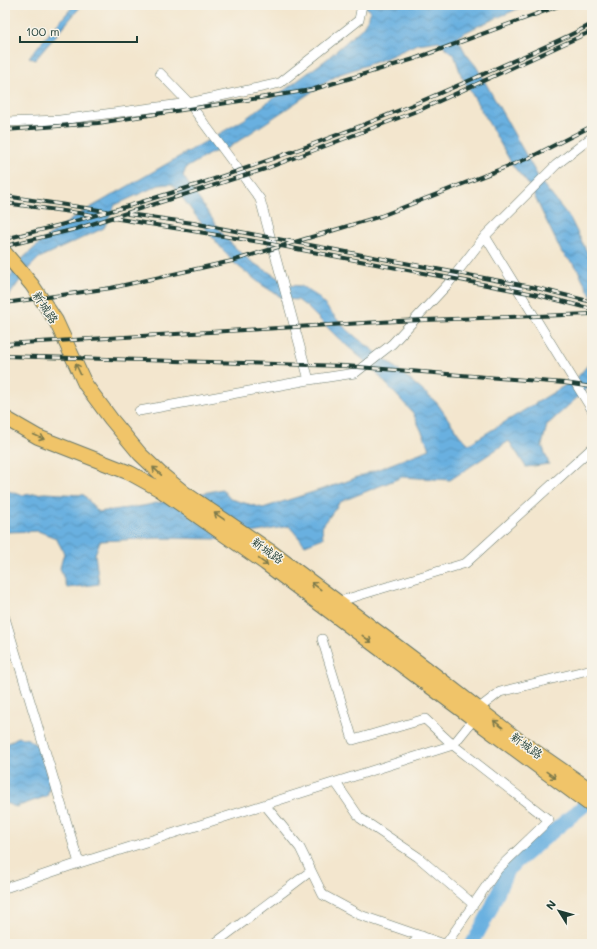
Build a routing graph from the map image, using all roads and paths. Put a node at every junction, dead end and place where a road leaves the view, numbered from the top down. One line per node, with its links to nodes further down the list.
1 (362, 5): 3 (street)
2 (160, 73): 3 (street)
3 (189, 103): 5 (street); 9 (street)
4 (5, 116): 5 (street)
5 (9, 122)
6 (592, 138): 7 (street)
7 (485, 236): 9 (street); 10 (street)
8 (5, 253): 14 (main road, 新城路, one-way to 8)
9 (309, 380): 11 (street)
10 (592, 410)
11 (139, 411)
12 (5, 418): 18 (main road, 新城路, one-way to 18)
13 (592, 448): 14 (street)
14 (337, 602): 18 (main road, 新城路)
15 (5, 618): 25 (street)
16 (322, 639): 19 (street)
17 (592, 669): 18 (street)
18 (476, 714): 19 (street); 20 (main road, 新城路)
19 (453, 746): 21 (street); 28 (street)
20 (570, 782): 22 (main road, 新城路); 24 (main road, 新城路)
21 (336, 783): 23 (street); 28 (street)
22 (592, 791)
23 (265, 805): 25 (street); 26 (street)
24 (592, 806)
25 (79, 864): 27 (street)
26 (311, 871): 29 (street); 30 (street)
27 (5, 888)
28 (473, 904): 32 (street)
29 (422, 936): 31 (street); 32 (street)
30 (214, 944)
31 (412, 944)
32 (445, 944)

